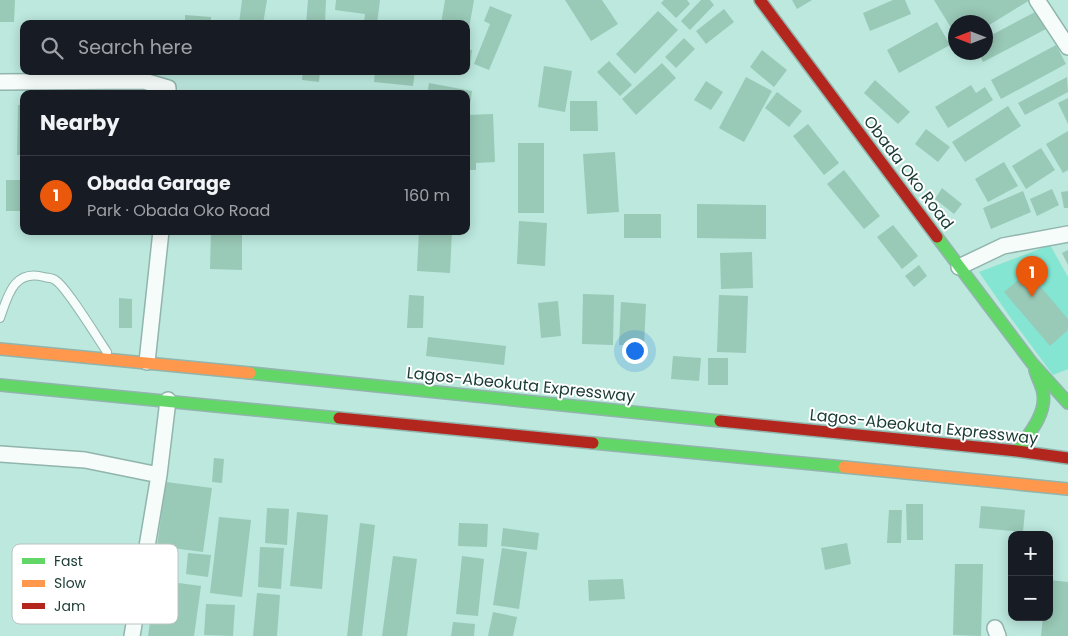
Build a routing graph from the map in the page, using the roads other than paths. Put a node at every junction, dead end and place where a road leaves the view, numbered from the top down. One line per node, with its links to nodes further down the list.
1 (760, 0): 8 (main road, Obada Oko Road)
2 (1037, 0): 3 (street)
3 (1068, 47)
4 (0, 82): 5 (street)
5 (168, 90)
6 (1068, 234): 8 (street)
7 (161, 235): 12 (street)
8 (959, 266): 13 (main road, Obada Oko Road)
9 (0, 318): 11 (lane)
10 (0, 349): 11 (main road, Lagos-Abeokuta Expressway)
11 (111, 359): 12 (main road, Lagos-Abeokuta Expressway)
12 (147, 362): 17 (main road, Lagos-Abeokuta Expressway)
13 (1032, 363): 16 (main road); 17 (main road)
14 (0, 385): 15 (main road)
15 (168, 400): 20 (street); 21 (main road)
16 (1068, 403)
17 (1017, 451): 19 (main road, Lagos-Abeokuta Expressway)
18 (0, 454): 20 (street)
19 (1068, 458)
20 (158, 475): 22 (street)
21 (1068, 490)
22 (147, 544)

